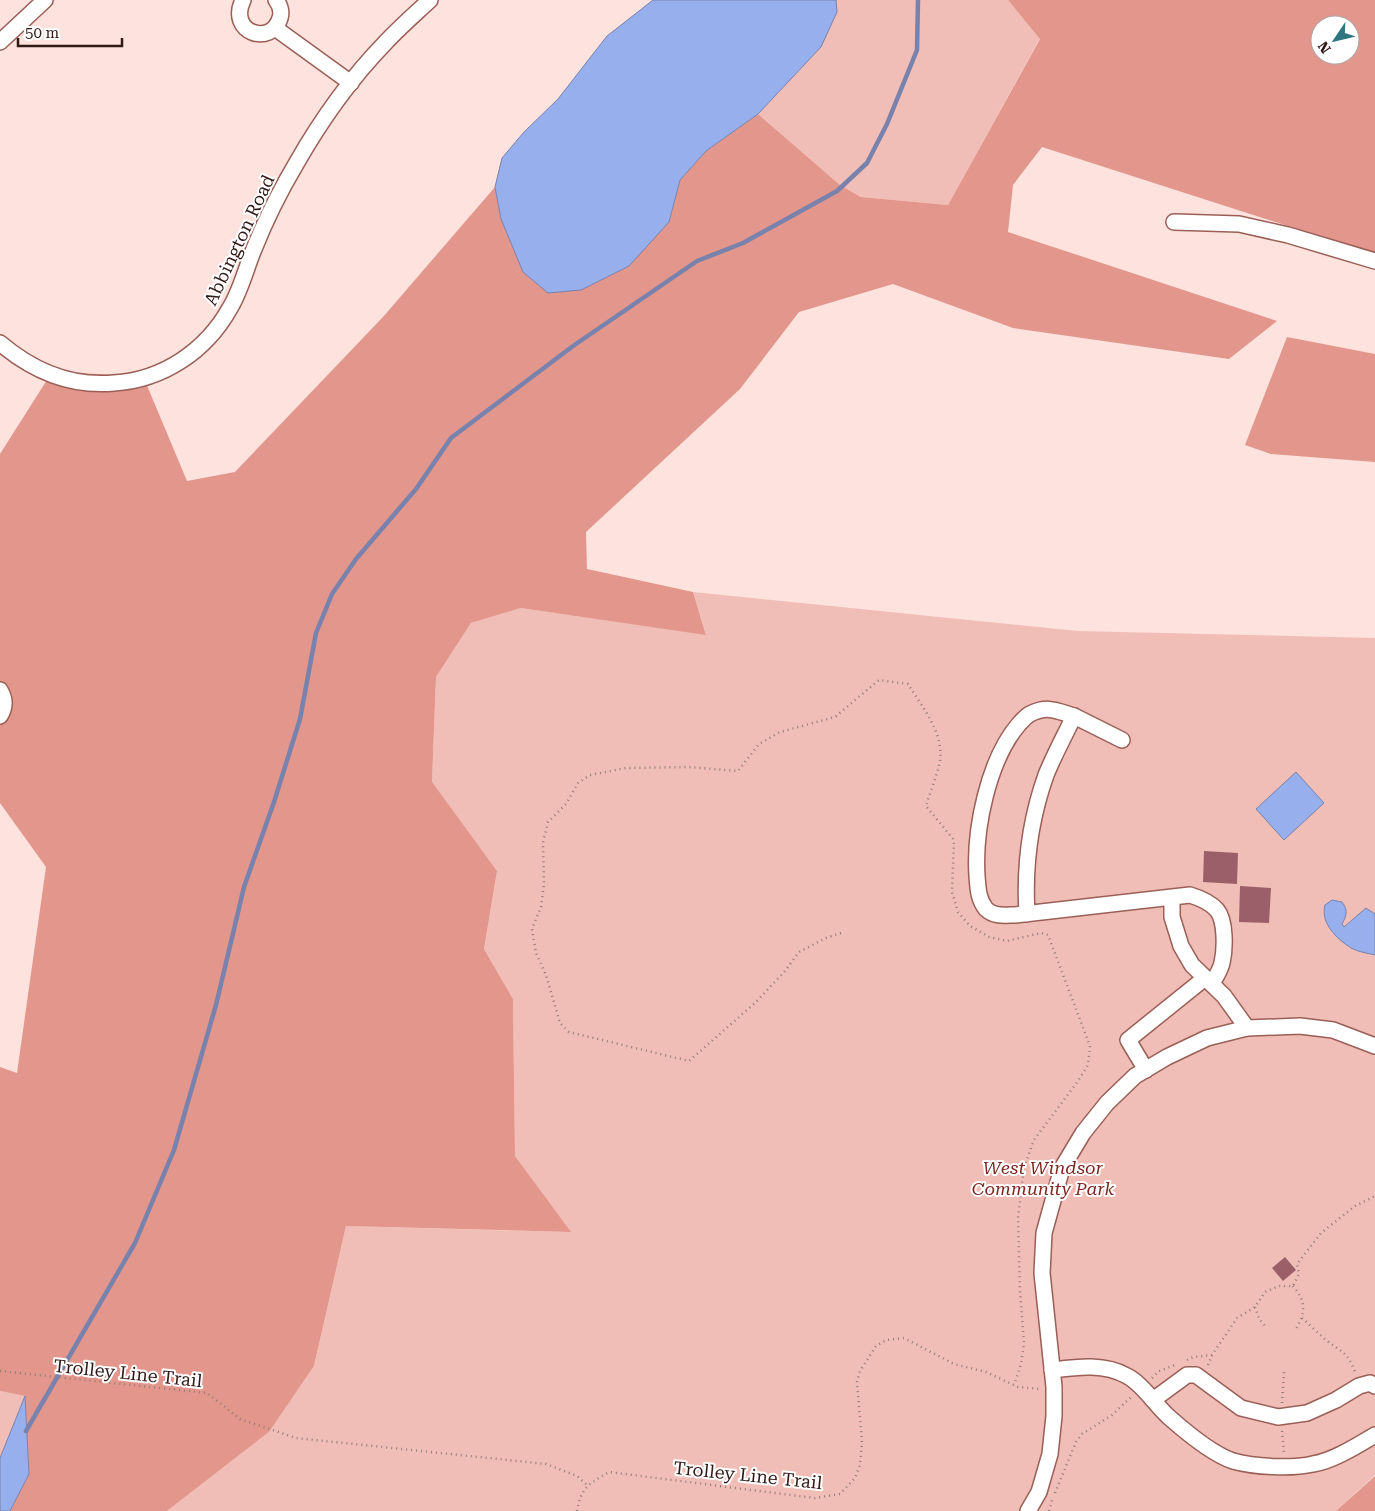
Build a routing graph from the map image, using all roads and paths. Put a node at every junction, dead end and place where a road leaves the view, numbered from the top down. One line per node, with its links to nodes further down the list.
1 (45, 0): 6 (street)
2 (243, 0): 5 (street)
3 (276, 0): 5 (street)
4 (430, 0): 7 (street, Abbington Road)
5 (275, 28): 7 (street)
6 (0, 42)
7 (351, 83): 10 (street, Abbington Road)
8 (1174, 222): 9 (street)
9 (1375, 261)
10 (0, 343)
11 (0, 690): 12 (street)
12 (0, 716)
13 (1074, 716): 14 (street); 16 (street); 16 (street)
14 (1122, 740)
15 (1172, 898): 16 (street); 18 (street); 18 (street)
16 (1027, 914)
17 (842, 934): 32 (path)
18 (1209, 981): 19 (street); 21 (street)
19 (1247, 1028): 20 (street); 21 (street)
20 (1375, 1046)
21 (1146, 1070): 30 (street)
22 (1375, 1196): 23 (path)
23 (1292, 1286): 24 (path); 25 (path)
24 (1255, 1307): 26 (path); 28 (path)
25 (1302, 1318): 27 (path); 33 (path)
26 (1266, 1327)
27 (1296, 1329)
28 (1184, 1361)
29 (1176, 1364): 37 (path)
30 (1052, 1370): 35 (street); 37 (street)
31 (0, 1372): 40 (path, Trolley Line Trail)
32 (1014, 1385): 35 (path, Trolley Line Trail); 40 (path, Trolley Line Trail)
33 (1360, 1386): 34 (street); 38 (street)
34 (1375, 1386)
35 (1054, 1387): 42 (street)
36 (1126, 1393): 37 (path)
37 (1136, 1393): 38 (street); 43 (path)
38 (1152, 1400): 39 (street)
39 (1375, 1435)
40 (587, 1485): 41 (path)
41 (577, 1511)
42 (1028, 1511)
43 (1049, 1511)

